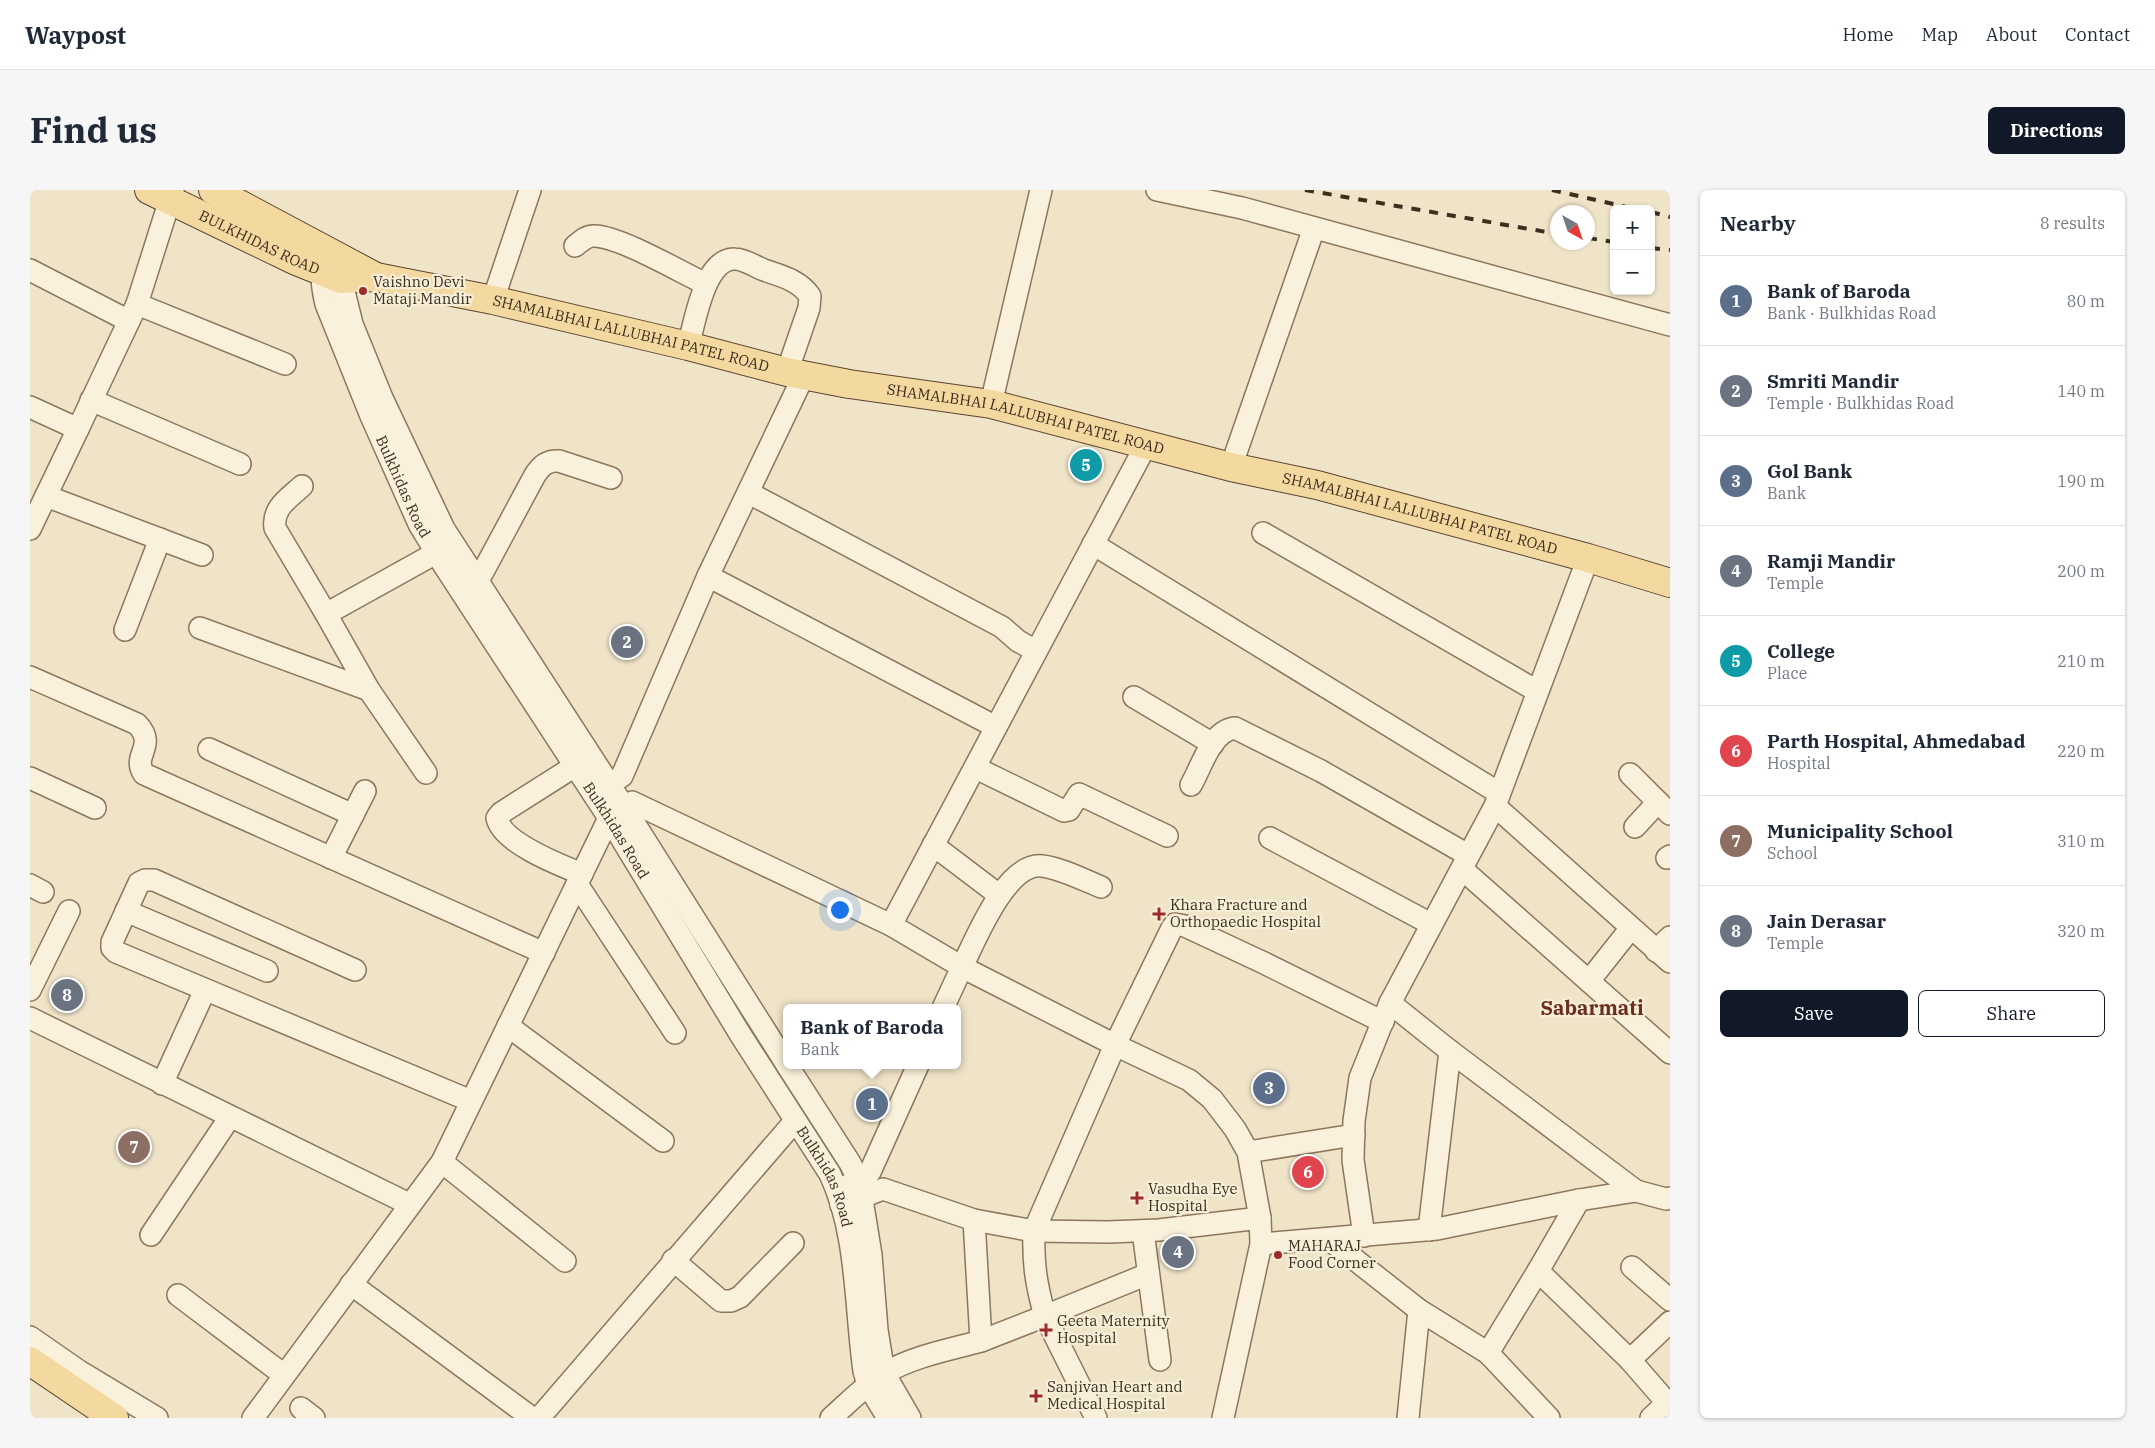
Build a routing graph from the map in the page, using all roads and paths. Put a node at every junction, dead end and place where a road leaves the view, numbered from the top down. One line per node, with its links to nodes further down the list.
1 (212, 190): 8 (main road)
2 (530, 190): 11 (street)
3 (1041, 190): 18 (street)
4 (1157, 190): 6 (street)
5 (164, 194): 8 (main road, BULKHIDAS ROAD); 12 (street)
6 (1314, 228): 13 (street); 23 (street)
7 (575, 246): 10 (street)
8 (335, 265): 11 (main road, SHAMALBHAI LALLUBHAI PATEL ROAD); 33 (street)
9 (30, 270): 12 (street)
10 (706, 284): 14 (street); 16 (street)
11 (493, 300): 14 (main road, SHAMALBHAI LALLUBHAI PATEL ROAD)
12 (133, 312): 15 (street); 17 (street)
13 (1670, 325)
14 (688, 346): 16 (main road, SHAMALBHAI LALLUBHAI PATEL ROAD)
15 (285, 364)
16 (795, 373): 18 (main road, SHAMALBHAI LALLUBHAI PATEL ROAD); 26 (street)
17 (92, 400): 20 (street); 22 (street)
18 (991, 404): 21 (main road, SHAMALBHAI LALLUBHAI PATEL ROAD)
19 (30, 407): 20 (street)
20 (78, 429): 27 (street)
21 (1146, 445): 23 (main road, SHAMALBHAI LALLUBHAI PATEL ROAD); 31 (street)
22 (240, 464)
23 (1230, 467): 34 (main road, SHAMALBHAI LALLUBHAI PATEL ROAD)
24 (611, 478): 36 (street)
25 (302, 486): 38 (street)
26 (749, 493): 35 (street); 42 (street)
27 (46, 496): 28 (street); 30 (street)
28 (30, 529)
29 (1263, 533): 45 (street)
30 (160, 539): 32 (street); 41 (street)
31 (1093, 544): 42 (street); 58 (street)
32 (202, 555)
33 (447, 558): 36 (street); 38 (street); 39 (street, Bulkhidas Road)
34 (1588, 558): 37 (main road, SHAMALBHAI LALLUBHAI PATEL ROAD); 45 (street)
35 (708, 576): 47 (street); 56 (street)
36 (478, 581): 39 (street)
37 (1670, 583)
38 (326, 614): 44 (street)
39 (489, 616): 50 (street, Bulkhidas Road); 56 (street)
40 (200, 628): 44 (street)
41 (125, 630)
42 (1036, 651): 47 (street)
43 (30, 677): 67 (street)
44 (369, 690): 52 (street)
45 (1537, 691): 58 (street)
46 (1134, 697): 48 (street)
47 (996, 728): 51 (street)
48 (1213, 744): 55 (street); 68 (street)
49 (210, 749): 62 (street)
50 (575, 766): 56 (street, Bulkhidas Road); 69 (street)
51 (976, 768): 64 (street); 66 (street)
52 (426, 773)
53 (1630, 774): 60 (street)
54 (30, 778): 59 (street)
55 (1191, 785)
56 (601, 790): 61 (street, Bulkhidas Road)
57 (365, 791): 62 (street)
58 (1497, 799): 68 (street); 76 (street)
59 (95, 808)
60 (1664, 808): 63 (street)
61 (616, 813): 69 (street); 75 (street); 93 (street, Bulkhidas Road); 99 (street, Bulkhidas Road)
62 (353, 815): 67 (street)
63 (1635, 827)
64 (1167, 836)
65 (1270, 838): 74 (street)
66 (933, 845): 71 (street); 75 (street)
67 (331, 858): 78 (street)
68 (1465, 862): 74 (street); 82 (street)
69 (579, 879): 78 (street); 89 (street)
70 (1101, 887): 71 (street)
71 (999, 895): 79 (street)
72 (69, 911): 83 (street)
73 (126, 911): 80 (street); 81 (street); 84 (street)
74 (1431, 924): 86 (street)
75 (891, 925): 79 (street)
76 (1631, 928): 77 (street); 82 (street)
77 (1665, 950)
78 (544, 953): 88 (street)
79 (962, 967): 85 (street); 90 (street)
80 (355, 970)
81 (267, 971)
82 (1589, 981): 92 (street)
83 (30, 990)
84 (205, 990): 96 (street); 97 (street)
85 (945, 1004)
86 (1387, 1012): 90 (street); 91 (street); 100 (street)
87 (30, 1018): 96 (street)
88 (508, 1026): 97 (street); 101 (street)
89 (675, 1033)
90 (1115, 1045): 102 (street); 113 (street)
91 (1450, 1050): 105 (street); 112 (street)
92 (1670, 1053)
93 (783, 1059)
94 (790, 1069): 104 (street, Bulkhidas Road)
95 (916, 1069): 104 (street)
96 (162, 1084): 98 (street)
97 (471, 1101): 103 (street)
98 (230, 1117): 109 (street); 115 (street)
99 (795, 1121): 106 (street, Bulkhidas Road); 120 (street)
100 (1354, 1135): 102 (street); 116 (street)
101 (663, 1141)
102 (1248, 1152): 110 (street)
103 (442, 1162): 109 (street); 121 (street)
104 (860, 1189): 106 (street); 111 (street); 138 (street, Bulkhidas Road)
105 (1636, 1191): 107 (street); 108 (street)
106 (839, 1197): 138 (street, Bulkhidas Road)
107 (1579, 1200): 112 (street); 123 (street)
108 (1669, 1201)
109 (409, 1204): 125 (street)
110 (1260, 1218): 114 (street); 119 (street)
111 (974, 1220): 113 (street); 132 (street)
112 (1429, 1230): 116 (street)
113 (1034, 1231): 114 (street); 129 (street)
114 (1143, 1231): 124 (street)
115 (151, 1235)
116 (1364, 1236): 117 (street)
117 (1330, 1240): 119 (street); 128 (street)
118 (793, 1243): 120 (street)
119 (1262, 1244): 149 (street)
120 (673, 1260): 144 (street)
121 (566, 1261)
122 (1632, 1267): 127 (street)
123 (1538, 1271): 133 (street); 135 (street)
124 (1148, 1274): 129 (street); 134 (street)
125 (350, 1284): 137 (street); 143 (street)
126 (178, 1295): 137 (street)
127 (1670, 1300)
128 (1419, 1310): 133 (street); 150 (street)
129 (1046, 1316): 132 (street); 148 (street)
130 (1670, 1322): 135 (street)
131 (30, 1337): 141 (street)
132 (981, 1341): 138 (street)
133 (1488, 1353): 151 (street)
134 (1160, 1360)
135 (1630, 1360): 139 (street)
136 (30, 1361): 140 (main road)
137 (284, 1375): 142 (street)
138 (876, 1379): 145 (street); 146 (street, Bulkhidas Road); 147 (street, Bulkhidas Road)
139 (1669, 1405): 152 (street)
140 (114, 1418)
141 (157, 1418)
142 (253, 1418)
143 (532, 1418)
144 (539, 1418)
145 (831, 1418)
146 (888, 1418)
147 (910, 1418)
148 (1096, 1418)
149 (1223, 1418)
150 (1408, 1418)
151 (1549, 1418)
152 (1651, 1418)

